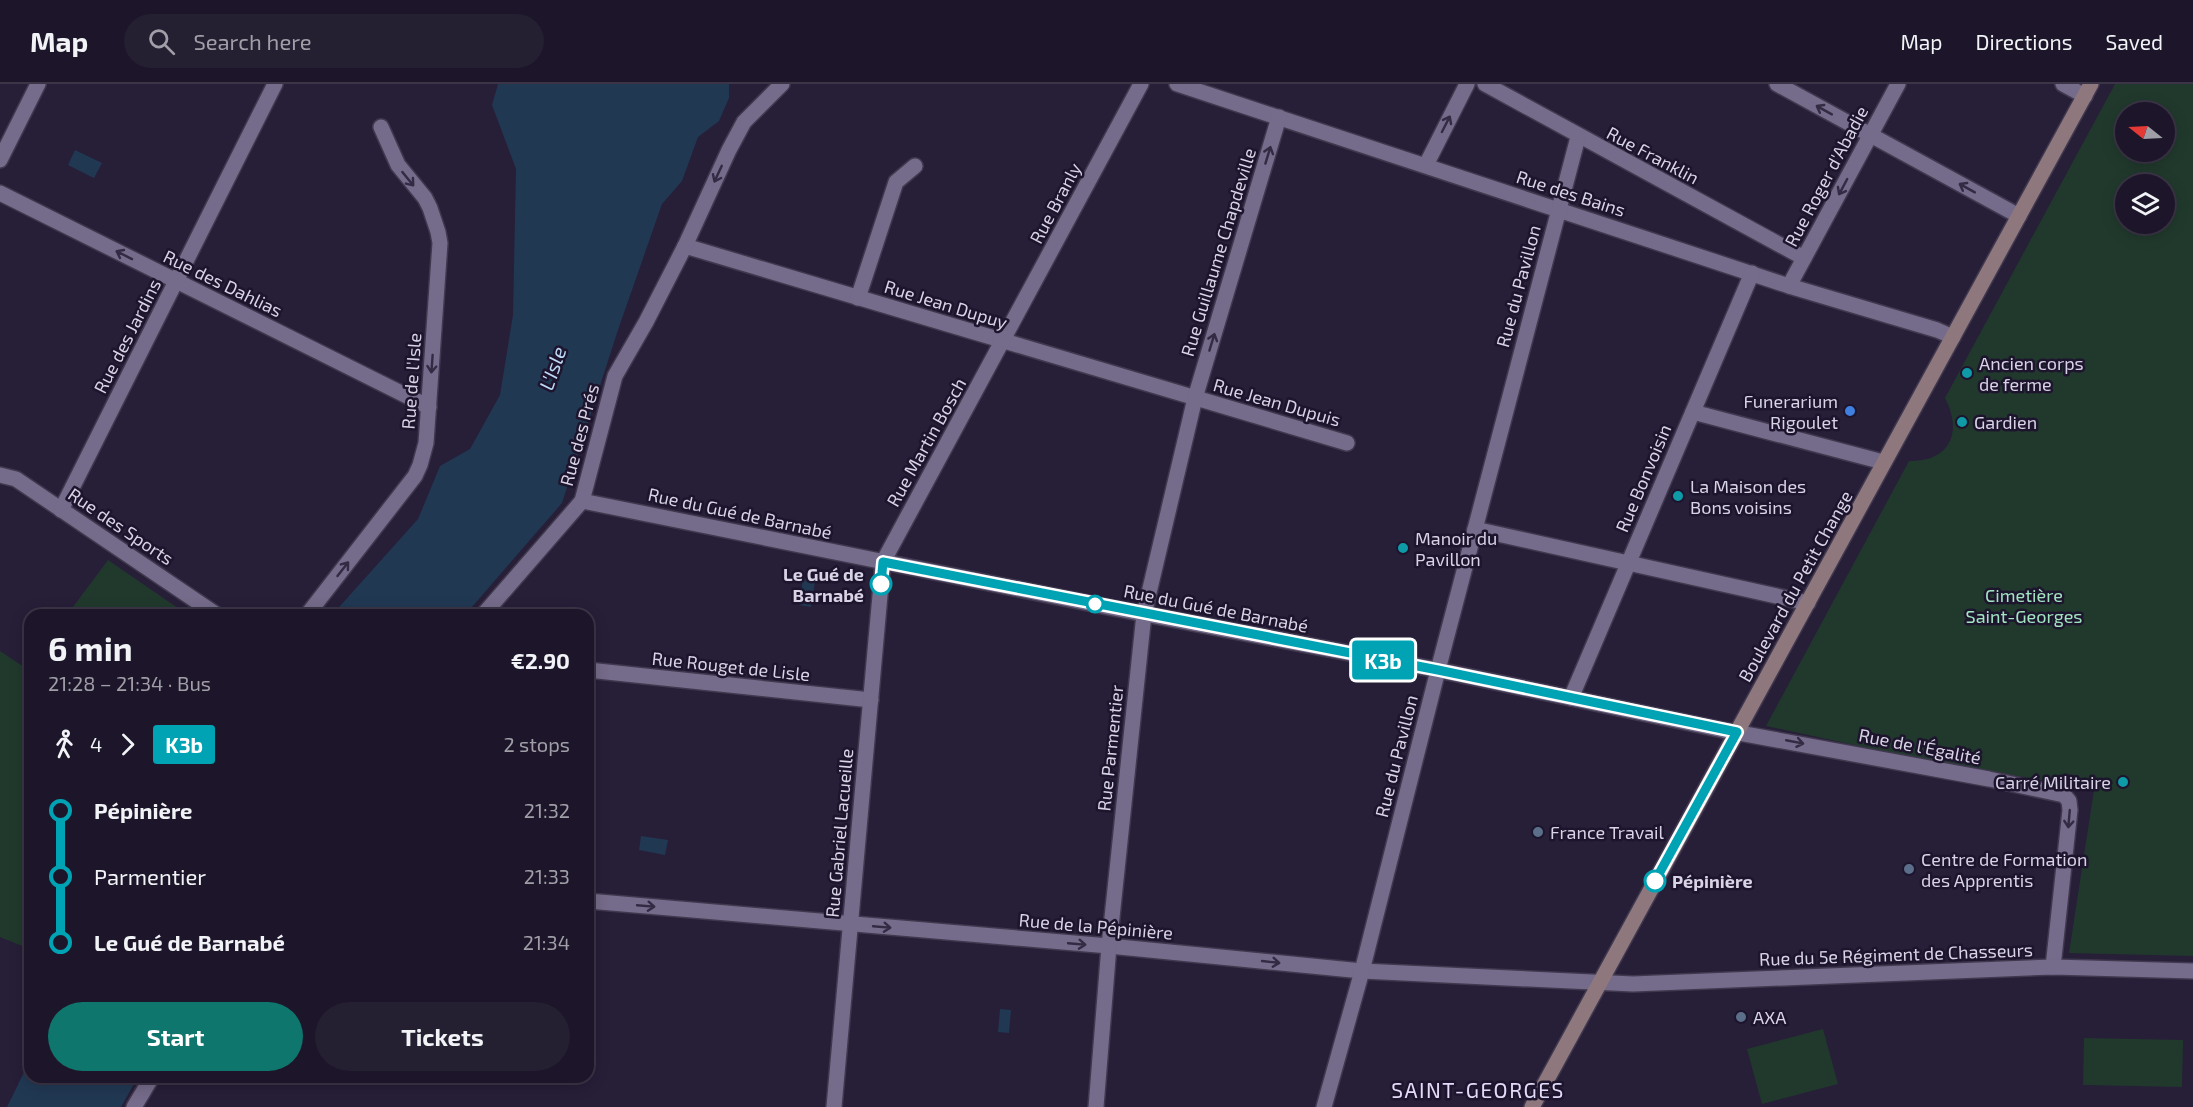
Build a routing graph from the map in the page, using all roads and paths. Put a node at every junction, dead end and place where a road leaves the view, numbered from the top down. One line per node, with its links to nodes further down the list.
1 (39, 84): 16 (street)
2 (275, 84): 25 (street, Rue des Jardins)
3 (782, 84): 22 (street, Rue des Prés, one-way to 22)
4 (1141, 84): 29 (street, Rue Branly)
5 (1177, 84): 12 (street, Rue des Bains)
6 (1467, 84): 17 (street, one-way to 6)
7 (1485, 84): 15 (street, Rue Franklin)
8 (1777, 84): 14 (street, one-way to 8)
9 (1898, 84): 14 (street, Rue Roger d'Abadie)
10 (2063, 84): 11 (street)
11 (2088, 90): 21 (main road, Boulevard du Petit Change)
12 (1279, 117): 17 (street, Rue des Bains); 30 (street, Rue Guillaume Chapdeville, one-way to 12)
13 (381, 127): 31 (street, Rue de l'Isle, one-way to 31)
14 (1870, 135): 21 (street, one-way to 14); 23 (street, Rue Roger d'Abadie, one-way to 23)
15 (1578, 136): 20 (street, Rue du Pavillon); 23 (street, Rue Franklin)
16 (0, 160)
17 (1426, 165): 20 (street, Rue des Bains)
18 (915, 166): 27 (street)
19 (0, 193): 25 (street, Rue des Dahlias, one-way to 19)
20 (1558, 210): 24 (street, Rue des Bains); 38 (street, Rue du Pavillon)
21 (2019, 216): 28 (main road, Boulevard du Petit Change)
22 (685, 246): 27 (street, Rue Jean Dupuy); 36 (street, Rue des Prés)
23 (1804, 258): 26 (street, Rue Roger d'Abadie)
24 (1752, 273): 26 (street, Rue des Bains); 32 (street, Rue Bonvoisin)
25 (176, 281): 31 (street, Rue des Dahlias); 37 (street, Rue des Jardins)
26 (1789, 286): 28 (street, Rue des Bains)
27 (858, 298): 29 (street, Rue Jean Dupuy)
28 (1953, 338): 34 (main road, Boulevard du Petit Change)
29 (1004, 341): 30 (street, Rue Jean Dupuy); 39 (street, Rue Martin Bosch)
30 (1196, 398): 33 (street, Rue Jean Dupuis); 45 (street, Rue Parmentier)
31 (429, 407): 43 (street, Rue de l'Isle, one-way to 31)
32 (1693, 412): 34 (street); 40 (street, Rue Bonvoisin)
33 (1347, 443)
34 (1883, 462): 41 (main road, Boulevard du Petit Change)
35 (0, 476): 37 (street, Rue des Sports)
36 (582, 501): 39 (street, Rue du Gué de Barnabé); 44 (street, Rue des Prés)
37 (61, 510): 42 (street, Rue des Sports)
38 (1475, 529): 40 (street); 46 (street, Rue du Pavillon)
39 (883, 562): 45 (street, Rue du Gué de Barnabé); 49 (street, Rue Gabriel Lacueille)
40 (1628, 563): 41 (street); 48 (street, Rue Bonvoisin)
41 (1808, 603): 50 (main road, Boulevard du Petit Change)
42 (208, 609)
43 (312, 609)
44 (488, 609)
45 (1144, 614): 46 (street, Rue du Gué de Barnabé); 53 (street, Rue Parmentier)
46 (1438, 670): 48 (street, Rue du Gué de Barnabé); 55 (street, Rue du Pavillon)
47 (594, 671): 49 (street, Rue Rouget de Lisle)
48 (1571, 698): 50 (street, Rue du Gué de Barnabé)
49 (871, 700): 52 (street, Rue Gabriel Lacueille)
50 (1737, 732): 54 (street, Rue de l'Égalité, one-way to 54); 57 (main road, Boulevard du Petit Change)
51 (594, 902): 52 (street, Rue de la Pépinière, one-way to 52)
52 (850, 925): 53 (street, Rue de la Pépinière, one-way to 53); 60 (street, Rue Gabriel Lacueille)
53 (1108, 946): 55 (street, Rue de la Pépinière, one-way to 55); 61 (street, Rue Parmentier)
54 (2053, 967): 56 (street, Rue du 5e Régiment de Chasseurs); 57 (street, Rue du 5e Régiment de Chasseurs)
55 (1362, 971): 57 (street, Rue de la Pépinière); 62 (street, Rue du Pavillon)
56 (2193, 971)
57 (1600, 981): 63 (main road, Boulevard du Petit Change)
58 (148, 1083): 59 (street)
59 (134, 1107)
60 (834, 1107)
61 (1096, 1107)
62 (1324, 1107)
63 (1532, 1107)

